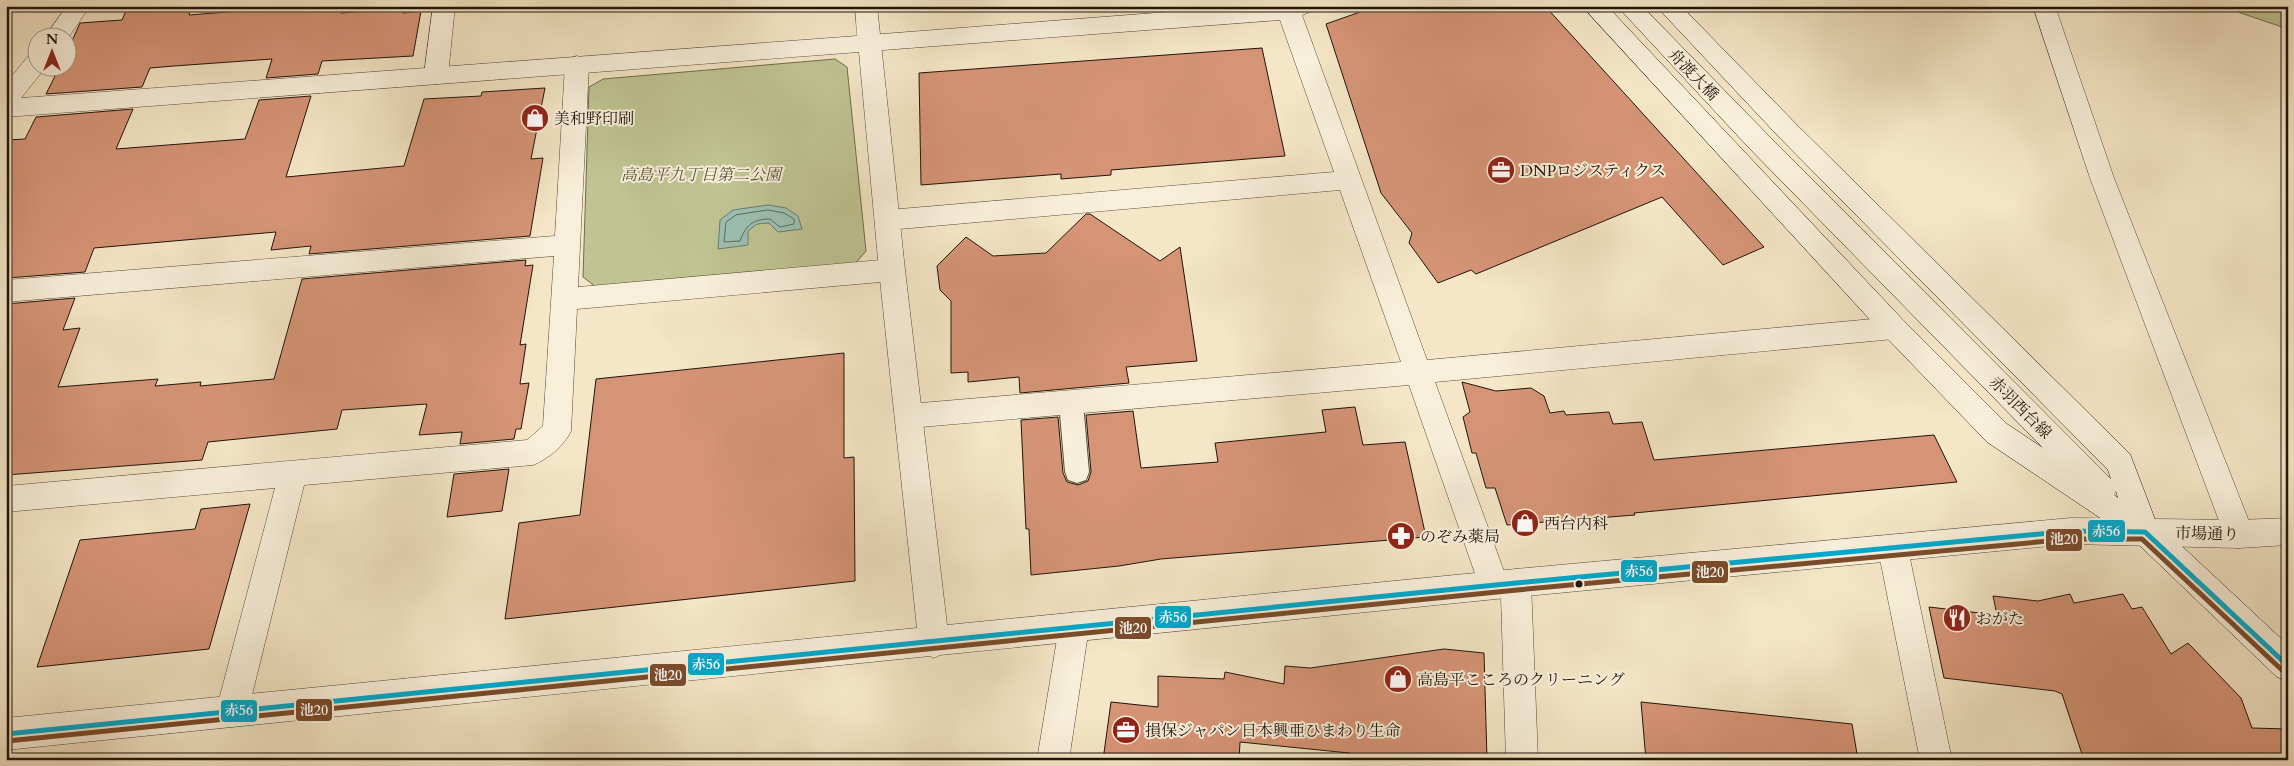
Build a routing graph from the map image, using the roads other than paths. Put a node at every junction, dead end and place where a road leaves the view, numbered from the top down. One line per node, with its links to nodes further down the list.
1 (79, 6): 9 (street)
2 (444, 6): 13 (street)
3 (866, 6): 10 (street)
4 (1593, 6): 23 (street)
5 (1628, 6): 16 (street, 舟渡大橋)
6 (1667, 6): 31 (street)
7 (2044, 6): 32 (street)
8 (1293, 8): 10 (street); 17 (street)
9 (62, 28)
10 (870, 43): 11 (street); 18 (street)
11 (577, 65): 13 (street); 19 (street)
12 (28, 72): 14 (street)
13 (436, 75): 15 (street)
14 (6, 100)
15 (6, 108)
16 (1759, 142): 31 (street, 赤羽西台線)
17 (1350, 180): 18 (street); 24 (street)
18 (888, 220): 20 (street)
19 (566, 246): 21 (street); 22 (street)
20 (892, 270): 22 (street); 26 (street)
21 (6, 291)
22 (564, 299): 27 (street)
23 (1894, 328): 24 (street); 31 (street)
24 (1419, 372): 25 (street); 34 (street)
25 (1071, 403): 26 (street); 28 (lane)
26 (909, 416): 36 (street)
27 (293, 472): 29 (street); 38 (street)
28 (1077, 472)
29 (6, 499)
30 (2288, 531): 32 (street, 市場通り)
31 (2145, 532): 32 (street, 市場通り); 33 (street, 市場通り); 37 (street, 赤羽西台線)
32 (2239, 534)
33 (1893, 549): 34 (street, 市場通り); 42 (street)
34 (1505, 584): 35 (street, 市場通り); 41 (street)
35 (1074, 627): 36 (street, 市場通り); 40 (street)
36 (934, 643): 38 (street, 市場通り)
37 (2288, 666)
38 (232, 711): 39 (street, 市場通り)
39 (6, 734)
40 (1053, 760)
41 (1522, 760)
42 (1936, 760)

